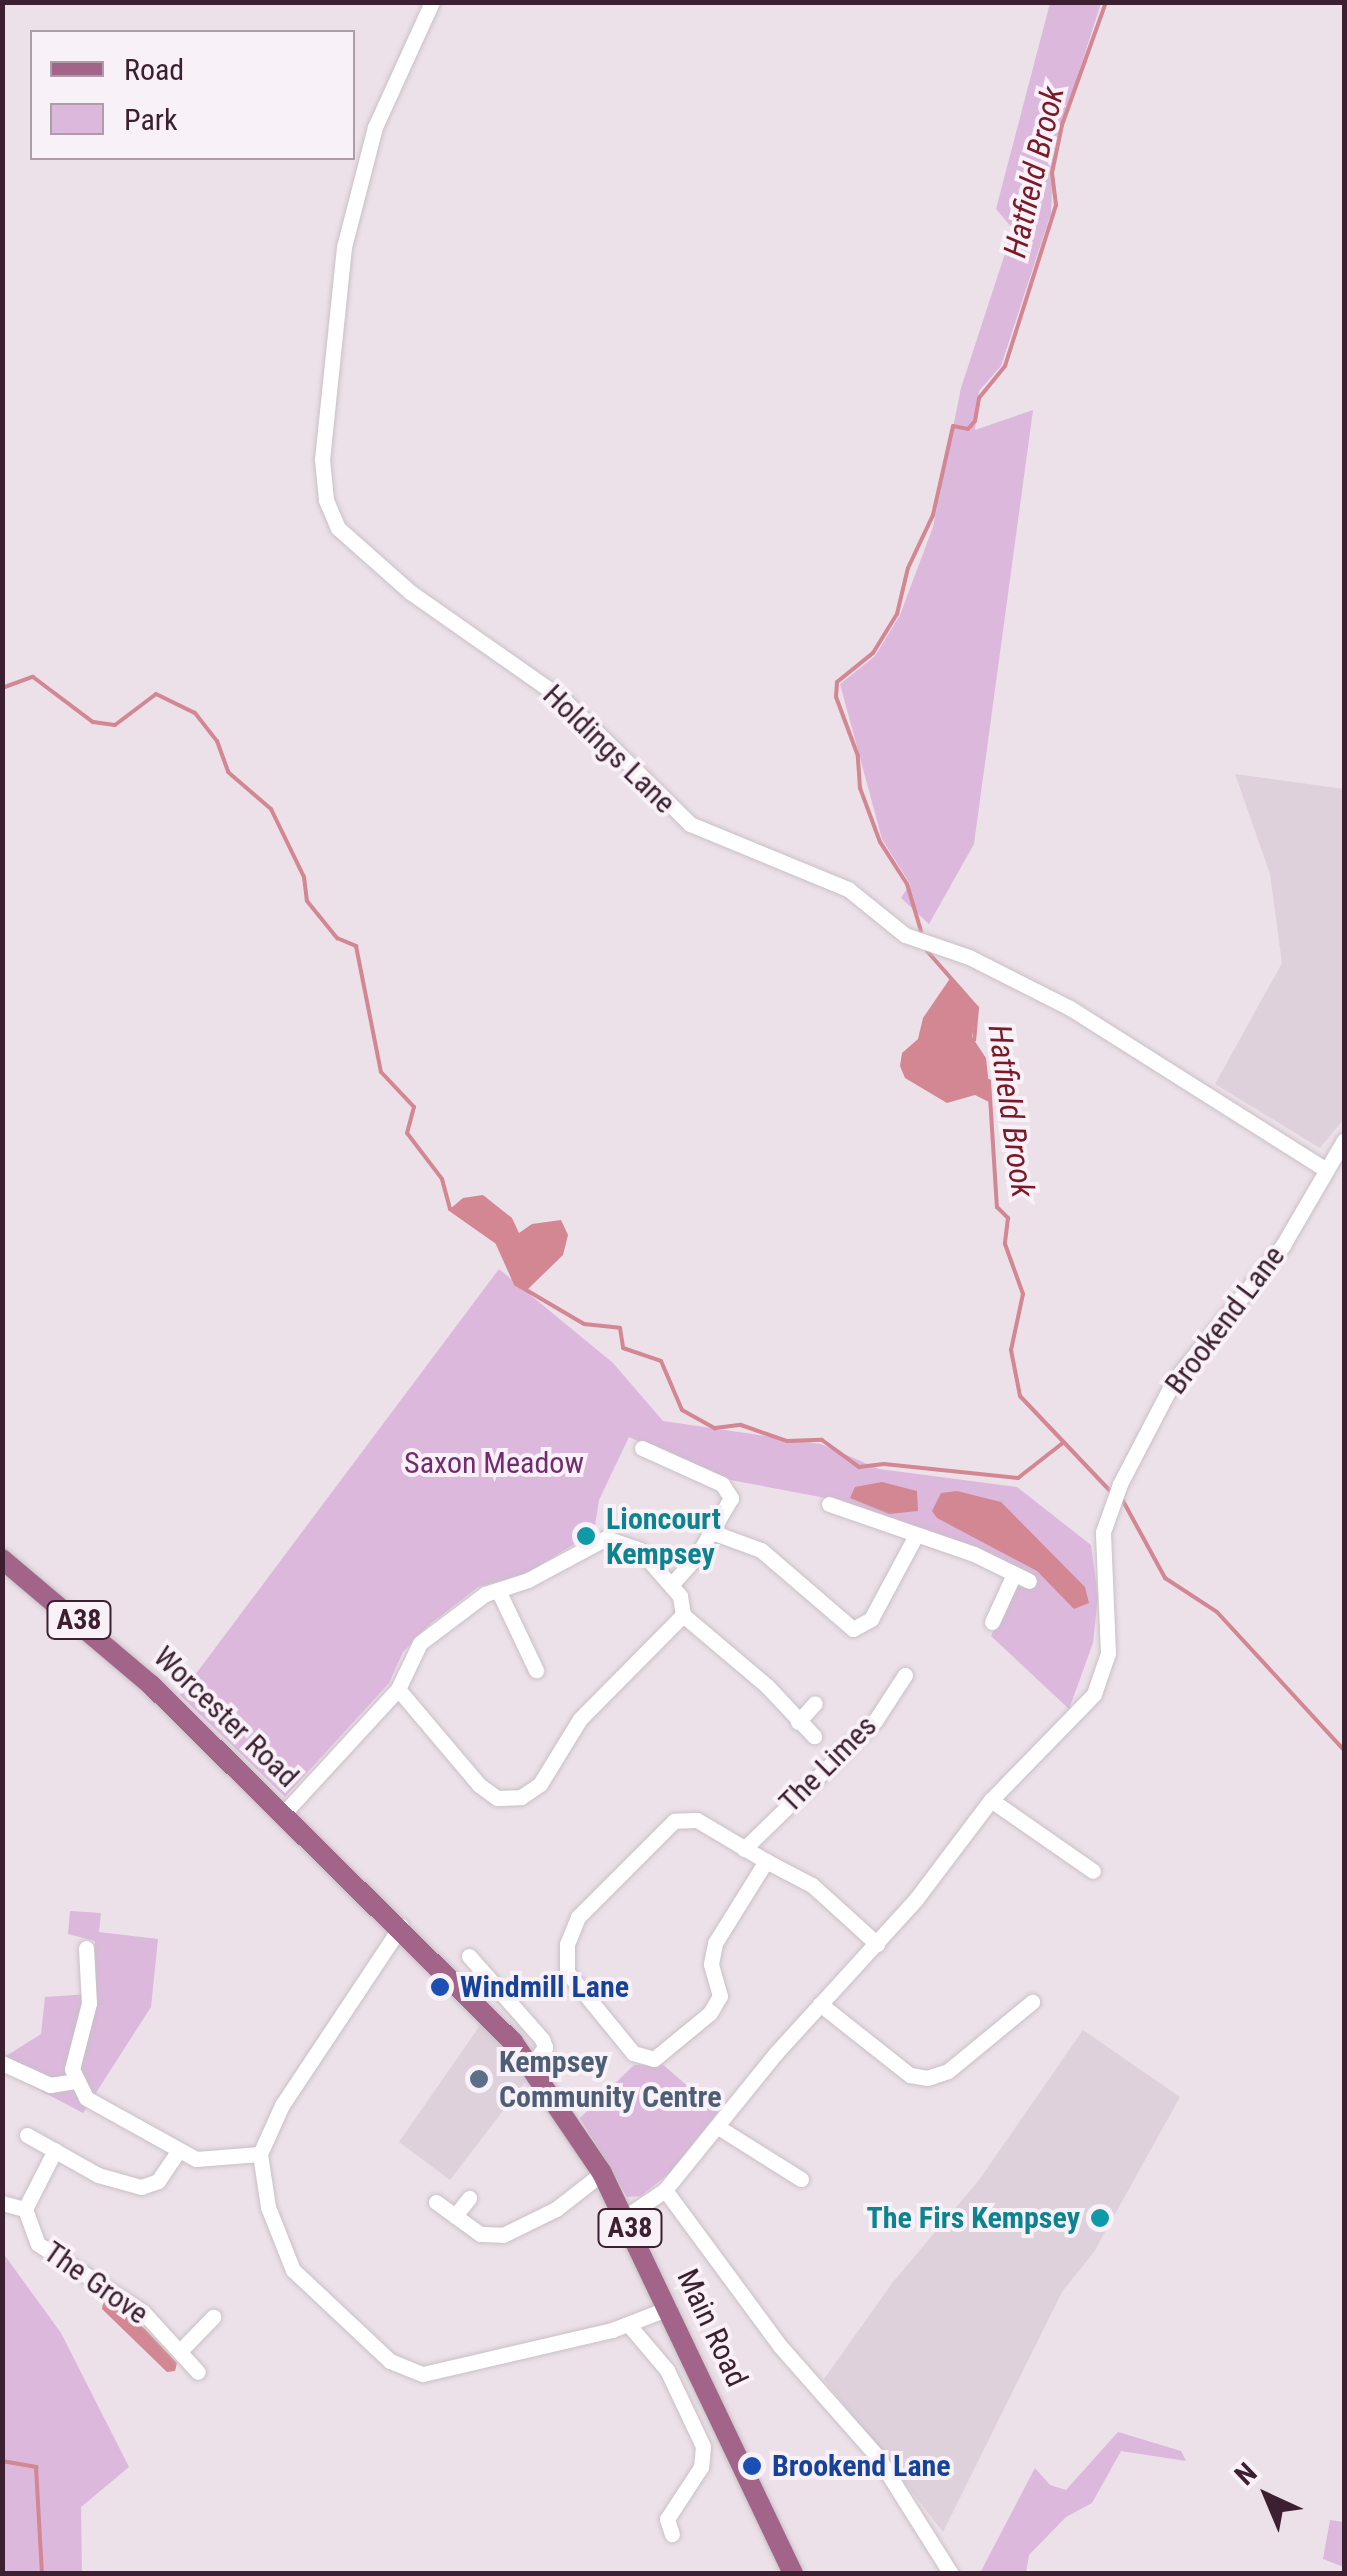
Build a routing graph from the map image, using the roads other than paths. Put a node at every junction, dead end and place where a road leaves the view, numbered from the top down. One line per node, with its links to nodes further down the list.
1 (432, 2): 3 (street, Holdings Lane)
2 (1344, 1140): 3 (street, Brookend Lane)
3 (1324, 1168): 19 (street, Brookend Lane)
4 (642, 1448): 6 (street)
5 (829, 1504): 7 (street)
6 (712, 1532): 7 (street); 9 (street)
7 (916, 1535): 12 (street)
8 (2, 1560): 20 (main road, Worcester Road / A38)
9 (670, 1584): 10 (street); 11 (street)
10 (498, 1590): 13 (street); 15 (street)
11 (684, 1616): 15 (street); 17 (street)
12 (992, 1622)
13 (536, 1670)
14 (906, 1675): 21 (street, The Limes)
15 (398, 1689): 20 (street)
16 (815, 1703): 17 (street)
17 (798, 1722): 18 (street)
18 (814, 1736)
19 (991, 1800): 23 (street); 25 (street, Brookend Lane)
20 (284, 1814): 24 (main road, Worcester Road / A38)
21 (744, 1849): 22 (street); 22 (street)
22 (766, 1861): 25 (street)
23 (1093, 1871)
24 (400, 1926): 31 (main road, Main Road / A38); 37 (street)
25 (877, 1944): 29 (street, Brookend Lane)
26 (86, 1948): 32 (street)
27 (469, 1956): 31 (street)
28 (1032, 2002): 29 (street)
29 (820, 2004): 33 (street, Brookend Lane)
30 (2, 2063): 32 (street)
31 (531, 2066): 38 (main road, Main Road / A38)
32 (75, 2081): 36 (street)
33 (718, 2127): 39 (street); 40 (street, Brookend Lane)
34 (27, 2135): 35 (street)
35 (54, 2150): 36 (street); 44 (street, The Grove)
36 (178, 2151): 37 (street)
37 (260, 2154): 49 (street)
38 (602, 2173): 45 (street); 46 (main road, Main Road / A38)
39 (801, 2179)
40 (665, 2190): 46 (street, Brookend Lane); 54 (street)
41 (470, 2198): 45 (street)
42 (436, 2202): 45 (street)
43 (2, 2203): 44 (street, The Grove)
44 (25, 2208): 50 (street, The Grove)
45 (455, 2216)
46 (625, 2217): 47 (main road, Main Road / A38)
47 (669, 2308): 49 (street); 53 (main road, Main Road / A38)
48 (214, 2317): 50 (street)
49 (628, 2324): 52 (street)
50 (182, 2349): 51 (street, The Grove)
51 (198, 2372)
52 (672, 2534)
53 (793, 2574)
54 (951, 2574)

